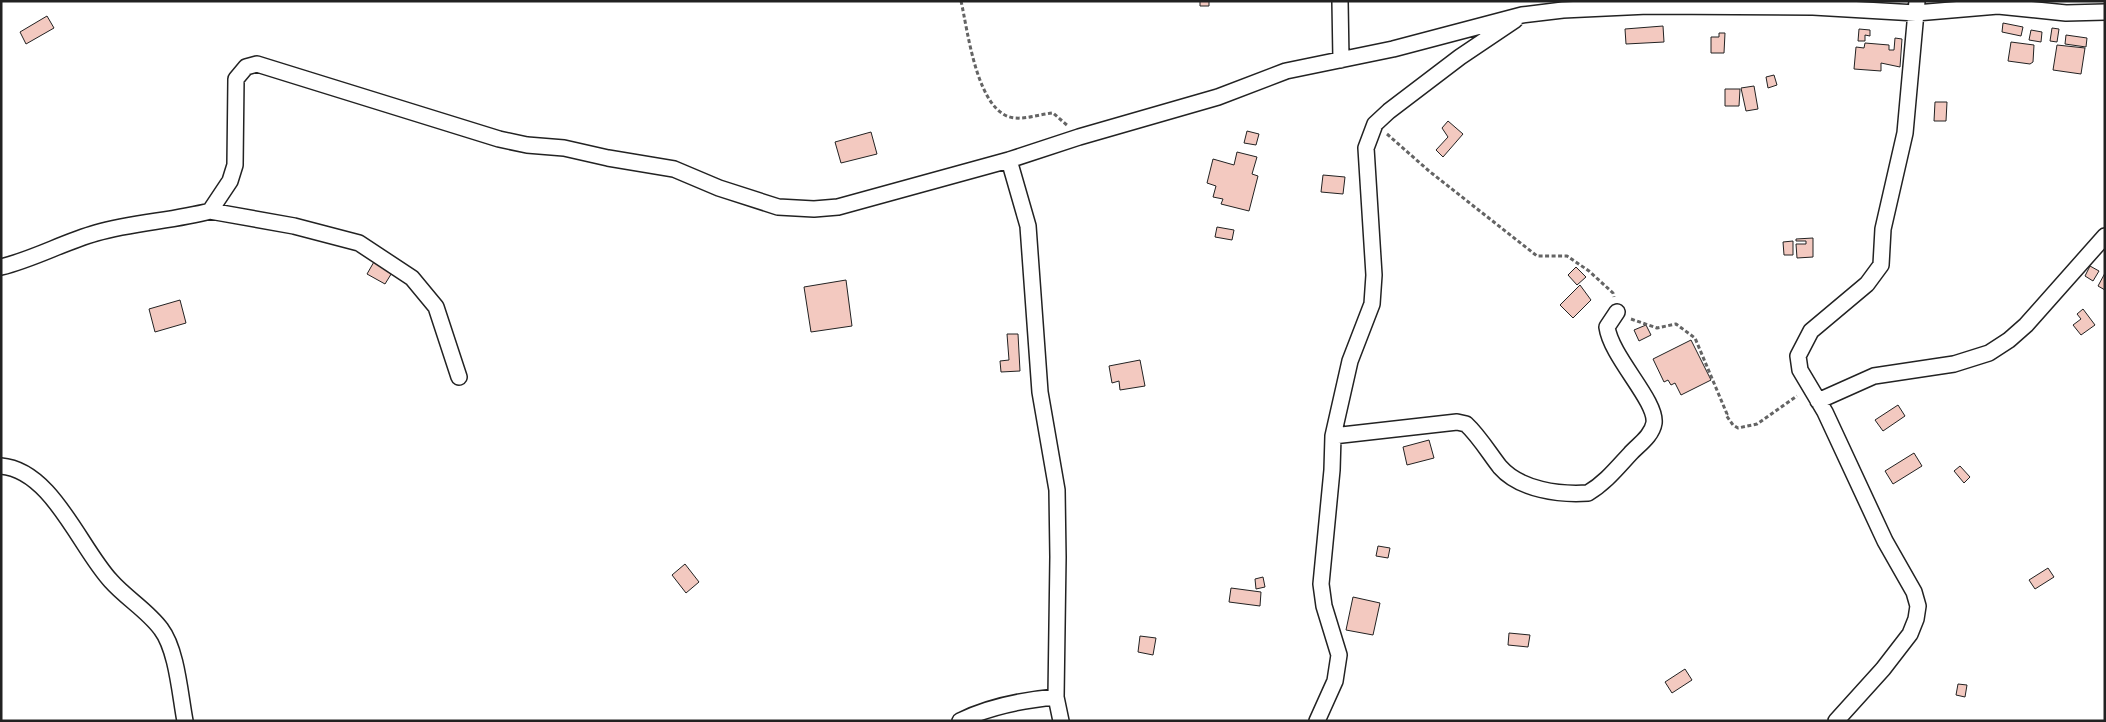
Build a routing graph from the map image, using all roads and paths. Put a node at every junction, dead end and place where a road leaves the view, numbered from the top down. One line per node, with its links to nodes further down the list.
1 (961, 1): 10 (path)
2 (1340, 1): 8 (street)
3 (1611, 4): 4 (street); 7 (street)
4 (1711, 4): 5 (street)
5 (1917, 7): 6 (street); 17 (street)
6 (2105, 12)
7 (1522, 15): 8 (street); 9 (street)
8 (1342, 60): 10 (street)
9 (1376, 124): 15 (path); 19 (street)
10 (1079, 137): 11 (street)
11 (1009, 160): 12 (street); 21 (street)
12 (210, 211): 14 (street); 16 (street)
13 (2105, 236): 18 (street)
14 (1, 268)
15 (1617, 312): 17 (path); 19 (street)
16 (459, 377)
17 (1810, 387): 18 (street)
18 (1818, 402): 26 (street)
19 (1333, 436): 25 (street)
20 (1, 466): 22 (street)
21 (1056, 697): 23 (street); 24 (street)
22 (185, 721)
23 (960, 721)
24 (1061, 721)
25 (1317, 721)
26 (1836, 721)

